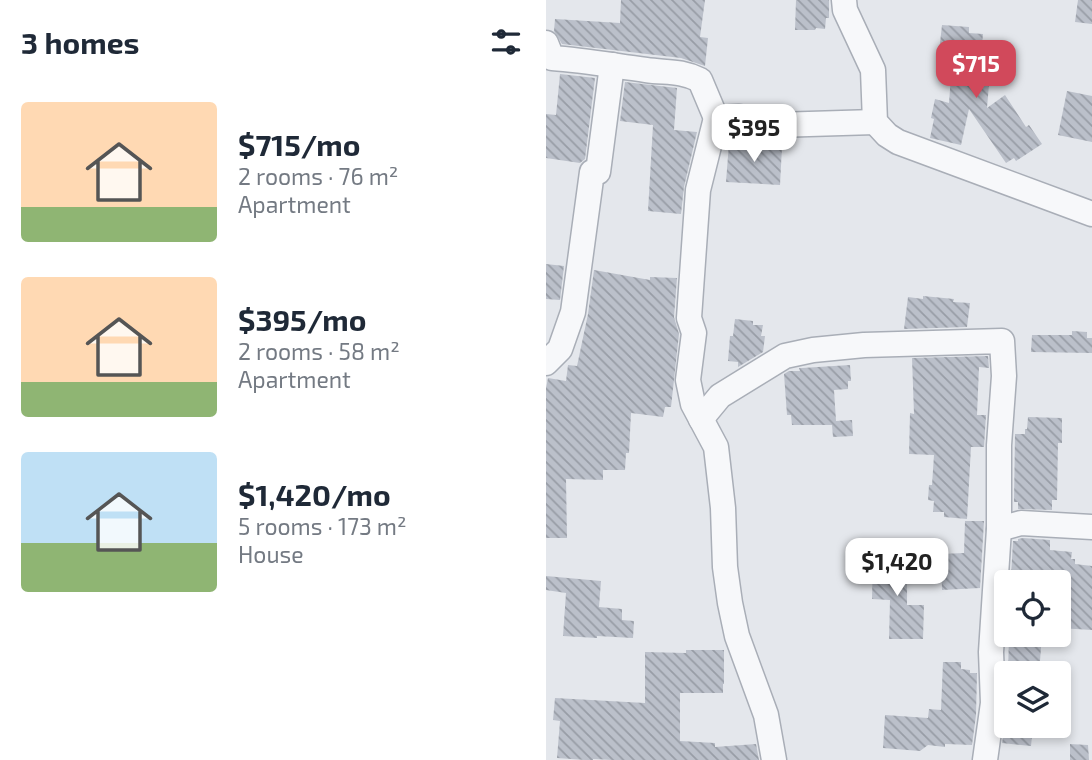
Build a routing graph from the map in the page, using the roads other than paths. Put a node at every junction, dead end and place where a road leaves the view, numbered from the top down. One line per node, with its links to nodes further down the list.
1 (844, 0): 5 (street)
2 (546, 43): 3 (street)
3 (612, 65): 4 (street); 7 (street)
4 (716, 118): 5 (street); 8 (street)
5 (875, 122): 6 (street)
6 (1092, 214)
7 (546, 363)
8 (701, 419): 10 (street); 11 (street)
9 (1092, 527): 10 (street)
10 (999, 529): 12 (street)
11 (775, 760)
12 (985, 760)

